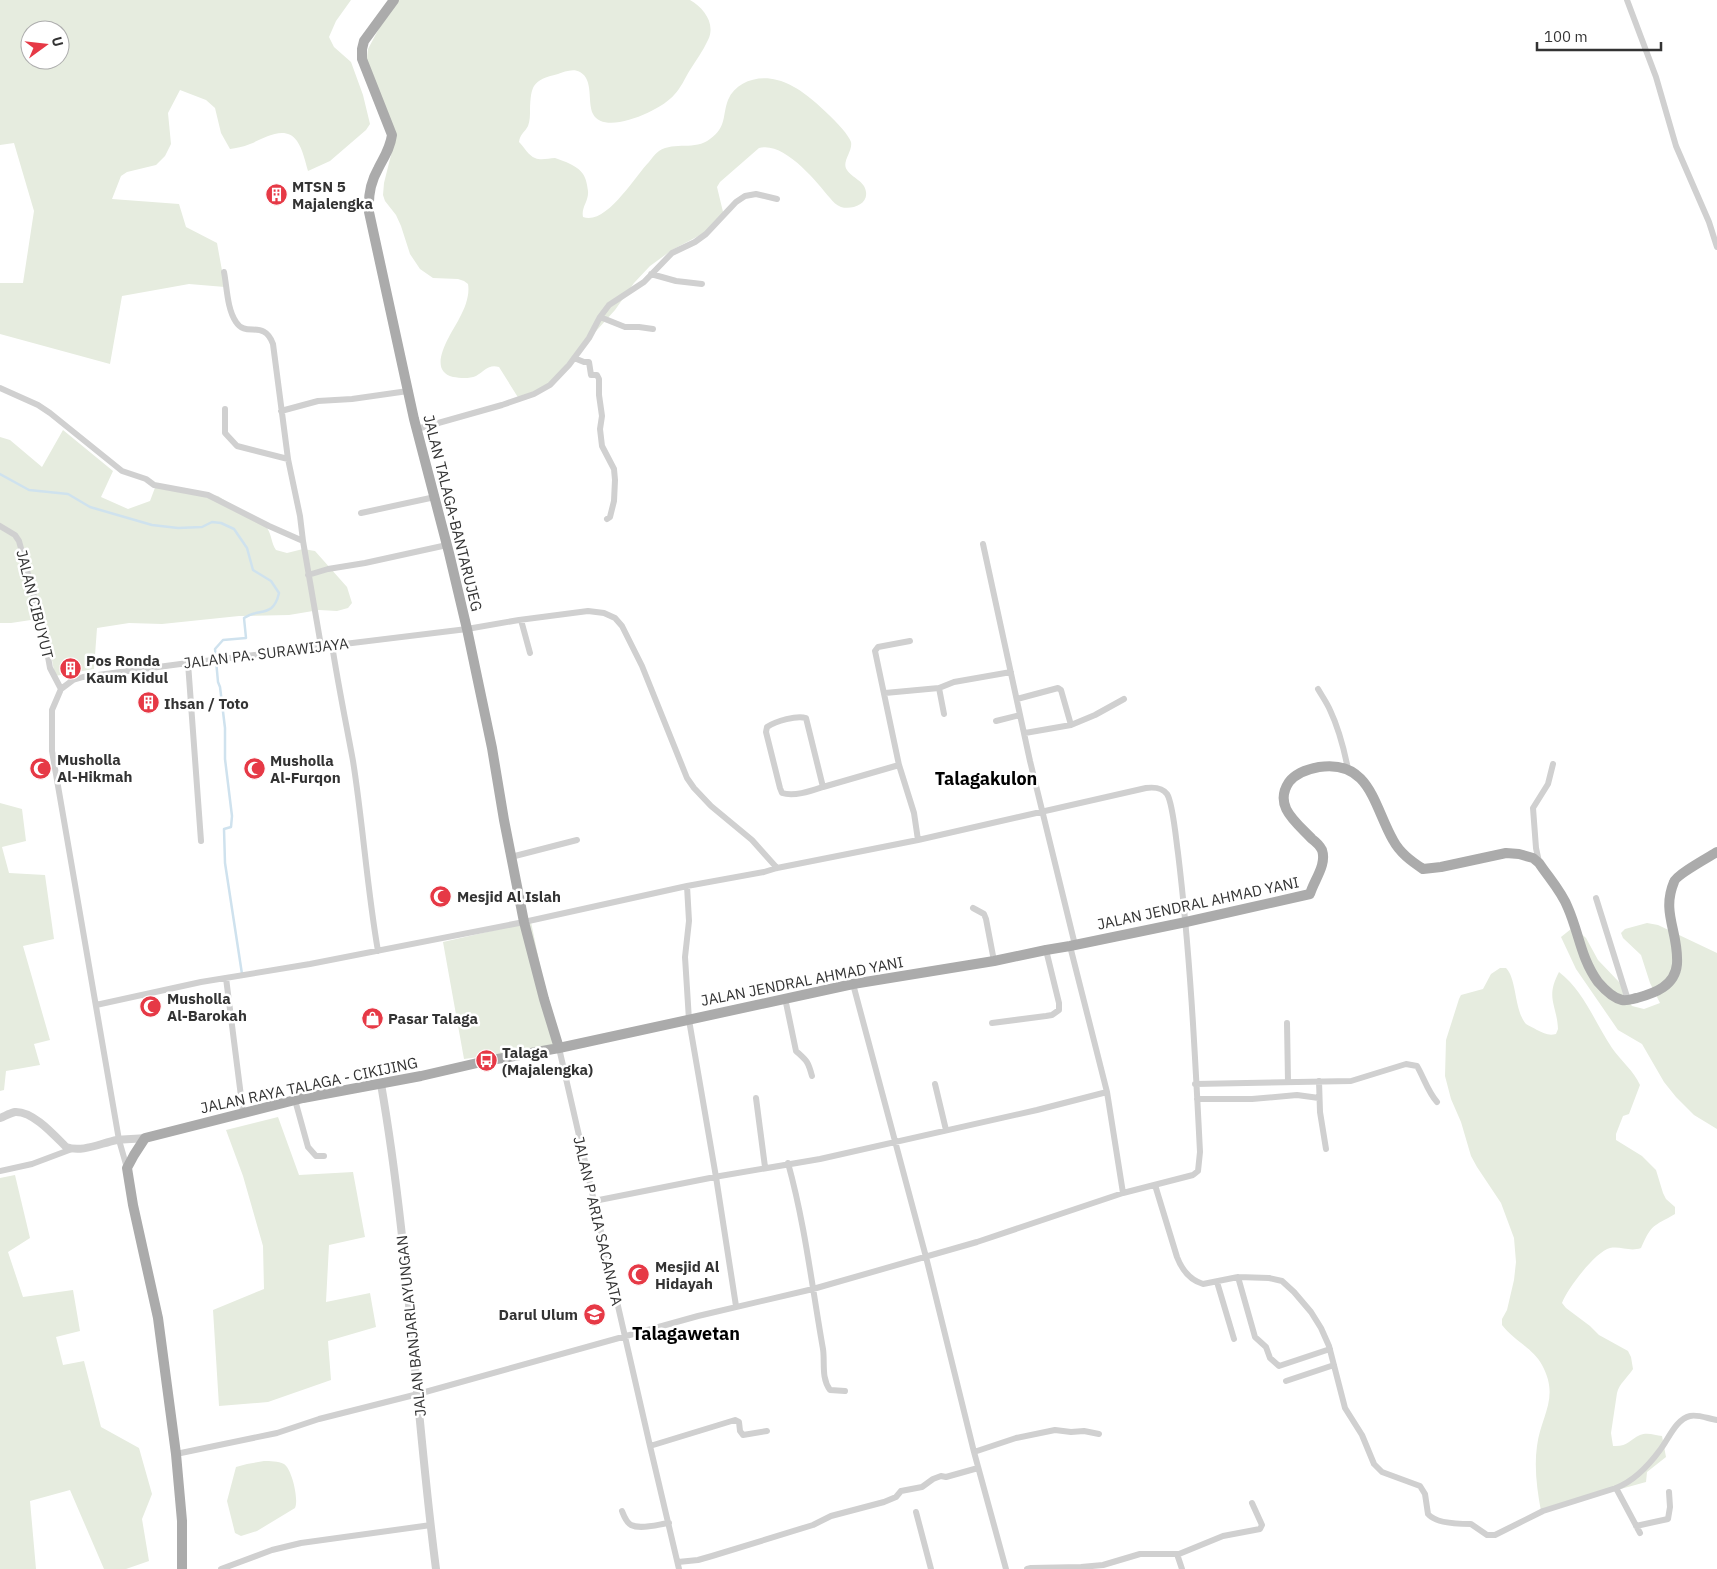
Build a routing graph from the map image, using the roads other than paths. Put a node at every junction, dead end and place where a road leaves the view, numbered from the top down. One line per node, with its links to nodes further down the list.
1 (394, 0): 12 (main road, JALAN TALAGA-BANTARUJEG)
2 (1627, 0): 4 (street)
3 (777, 199): 6 (street)
4 (1717, 247)
5 (224, 272): 14 (street)
6 (651, 274): 7 (street); 8 (street)
7 (702, 284)
8 (600, 317): 9 (street); 10 (street)
9 (653, 329)
10 (574, 358): 15 (street); 19 (street)
11 (0, 388): 21 (street)
12 (408, 391): 14 (street); 15 (main road, JALAN TALAGA-BANTARUJEG)
13 (224, 409): 16 (street)
14 (281, 411): 16 (street)
15 (417, 429): 17 (main road, JALAN TALAGA-BANTARUJEG)
16 (288, 460): 21 (street)
17 (434, 497): 18 (street); 23 (main road, JALAN TALAGA-BANTARUJEG)
18 (361, 513)
19 (607, 519)
20 (0, 526): 34 (street, JALAN CIBUYUT)
21 (303, 541): 24 (street)
22 (983, 544): 32 (street)
23 (447, 545): 24 (street); 26 (main road, JALAN TALAGA-BANTARUJEG)
24 (308, 575): 29 (street)
25 (522, 620): 26 (street, JALAN PA. SURAWIJAYA); 30 (street); 55 (street, JALAN PA. SURAWIJAYA)
26 (467, 629): 28 (street, JALAN PA. SURAWIJAYA); 53 (main road, JALAN TALAGA-BANTARUJEG)
27 (910, 641): 36 (street)
28 (332, 645): 29 (street, JALAN PA. SURAWIJAYA); 63 (street)
29 (321, 646): 31 (street, JALAN PA. SURAWIJAYA)
30 (530, 653)
31 (188, 663): 34 (street, JALAN PA. SURAWIJAYA); 51 (street)
32 (1011, 672): 33 (street); 37 (street)
33 (939, 688): 36 (street); 39 (street)
34 (61, 689): 69 (street)
35 (1318, 689): 46 (street)
36 (885, 694): 45 (street)
37 (1017, 699): 40 (street); 42 (street)
38 (1124, 699): 42 (street)
39 (944, 714)
40 (1020, 715): 41 (street); 43 (street)
41 (996, 720)
42 (1071, 725): 43 (street)
43 (1025, 733): 48 (street)
44 (1553, 764): 54 (street)
45 (899, 765): 47 (street); 50 (street)
46 (1348, 769): 54 (main road); 60 (main road, JALAN JENDRAL AHMAD YANI)
47 (823, 788): 47 (street)
48 (1043, 811): 50 (street); 60 (street); 61 (street)
49 (577, 840): 53 (street)
50 (918, 840): 55 (street)
51 (201, 841)
52 (1717, 852): 68 (main road)
53 (511, 857): 59 (main road, JALAN TALAGA-BANTARUJEG)
54 (1539, 863): 68 (main road)
55 (777, 868): 56 (street)
56 (687, 886): 59 (street); 70 (street)
57 (1596, 898): 68 (street)
58 (973, 908): 64 (street)
59 (524, 922): 63 (street); 73 (main road, JALAN TALAGA-BANTARUJEG)
60 (1186, 922): 61 (main road, JALAN JENDRAL AHMAD YANI); 79 (street)
61 (1073, 946): 62 (main road, JALAN JENDRAL AHMAD YANI); 80 (street)
62 (1046, 950): 64 (main road, JALAN JENDRAL AHMAD YANI); 71 (street)
63 (378, 951): 65 (street)
64 (994, 961): 66 (main road, JALAN JENDRAL AHMAD YANI)
65 (226, 978): 69 (street); 86 (street)
66 (853, 984): 67 (main road, JALAN JENDRAL AHMAD YANI); 91 (street)
67 (786, 998): 70 (main road, JALAN JENDRAL AHMAD YANI); 74 (street)
68 (1628, 1000)
69 (96, 1005): 90 (street)
70 (689, 1020): 73 (main road, JALAN JENDRAL AHMAD YANI); 99 (street)
71 (992, 1023)
72 (1288, 1023): 76 (street)
73 (559, 1048): 77 (main road, JALAN RAYA TALAGA - CIKIJING); 102 (street, JALAN P ARIA SACANATA)
74 (812, 1076)
75 (1319, 1081): 76 (street); 82 (street); 85 (street)
76 (1288, 1082): 79 (street)
77 (380, 1084): 84 (main road, JALAN RAYA TALAGA - CIKIJING); 114 (street, JALAN BANJARLAYUNGAN)
78 (935, 1084): 88 (street)
79 (1195, 1084): 83 (street)
80 (1107, 1092): 88 (street); 101 (street)
81 (756, 1098): 96 (street)
82 (1319, 1098): 83 (street); 93 (street)
83 (1197, 1099): 100 (street)
84 (295, 1100): 86 (main road, JALAN RAYA TALAGA - CIKIJING); 94 (street)
85 (1437, 1102)
86 (243, 1112): 89 (main road, JALAN RAYA TALAGA - CIKIJING)
87 (0, 1118): 92 (street)
88 (946, 1130): 91 (street)
89 (145, 1138): 90 (street); 97 (main road)
90 (118, 1140): 92 (street); 97 (street)
91 (895, 1141): 95 (street); 103 (street)
92 (72, 1149): 98 (street)
93 (1326, 1149)
94 (324, 1156)
95 (788, 1163): 96 (street); 106 (street)
96 (765, 1167): 99 (street)
97 (127, 1168): 120 (main road)
98 (0, 1171)
99 (716, 1177): 102 (street); 107 (street)
100 (1155, 1185): 101 (street); 105 (street)
101 (1123, 1193): 103 (street)
102 (594, 1201): 108 (street, JALAN P ARIA SACANATA)
103 (926, 1257): 106 (street); 119 (street)
104 (1238, 1277): 105 (street); 110 (street); 110 (street)
105 (1217, 1282): 109 (street)
106 (812, 1289): 107 (street); 113 (street)
107 (736, 1306): 108 (street)
108 (625, 1337): 114 (street); 118 (street, JALAN P ARIA SACANATA)
109 (1234, 1339)
110 (1330, 1349): 111 (street)
111 (1334, 1366): 112 (street); 122 (street)
112 (1286, 1381)
113 (845, 1391)
114 (418, 1394): 120 (street); 128 (street, JALAN BANJARLAYUNGAN)
115 (1717, 1420): 122 (street)
116 (767, 1431): 118 (street)
117 (1099, 1434): 119 (street)
118 (650, 1446): 127 (street, JALAN P ARIA SACANATA)
119 (974, 1452): 121 (street)
120 (176, 1454): 133 (main road)
121 (978, 1468): 132 (street); 138 (street)
122 (1616, 1488): 129 (street)
123 (1670, 1492): 129 (street)
124 (1252, 1503): 131 (street)
125 (622, 1511): 127 (street)
126 (916, 1512): 137 (street)
127 (669, 1523): 132 (street, JALAN P ARIA SACANATA)
128 (430, 1525): 134 (street); 135 (street, JALAN BANJARLAYUNGAN)
129 (1636, 1526): 130 (street)
130 (1640, 1533)
131 (1177, 1554): 139 (street); 140 (street)
132 (678, 1562): 136 (street, JALAN P ARIA SACANATA)
133 (182, 1569)
134 (221, 1569)
135 (436, 1569)
136 (679, 1569)
137 (930, 1569)
138 (1004, 1569)
139 (1027, 1569)
140 (1182, 1569)

